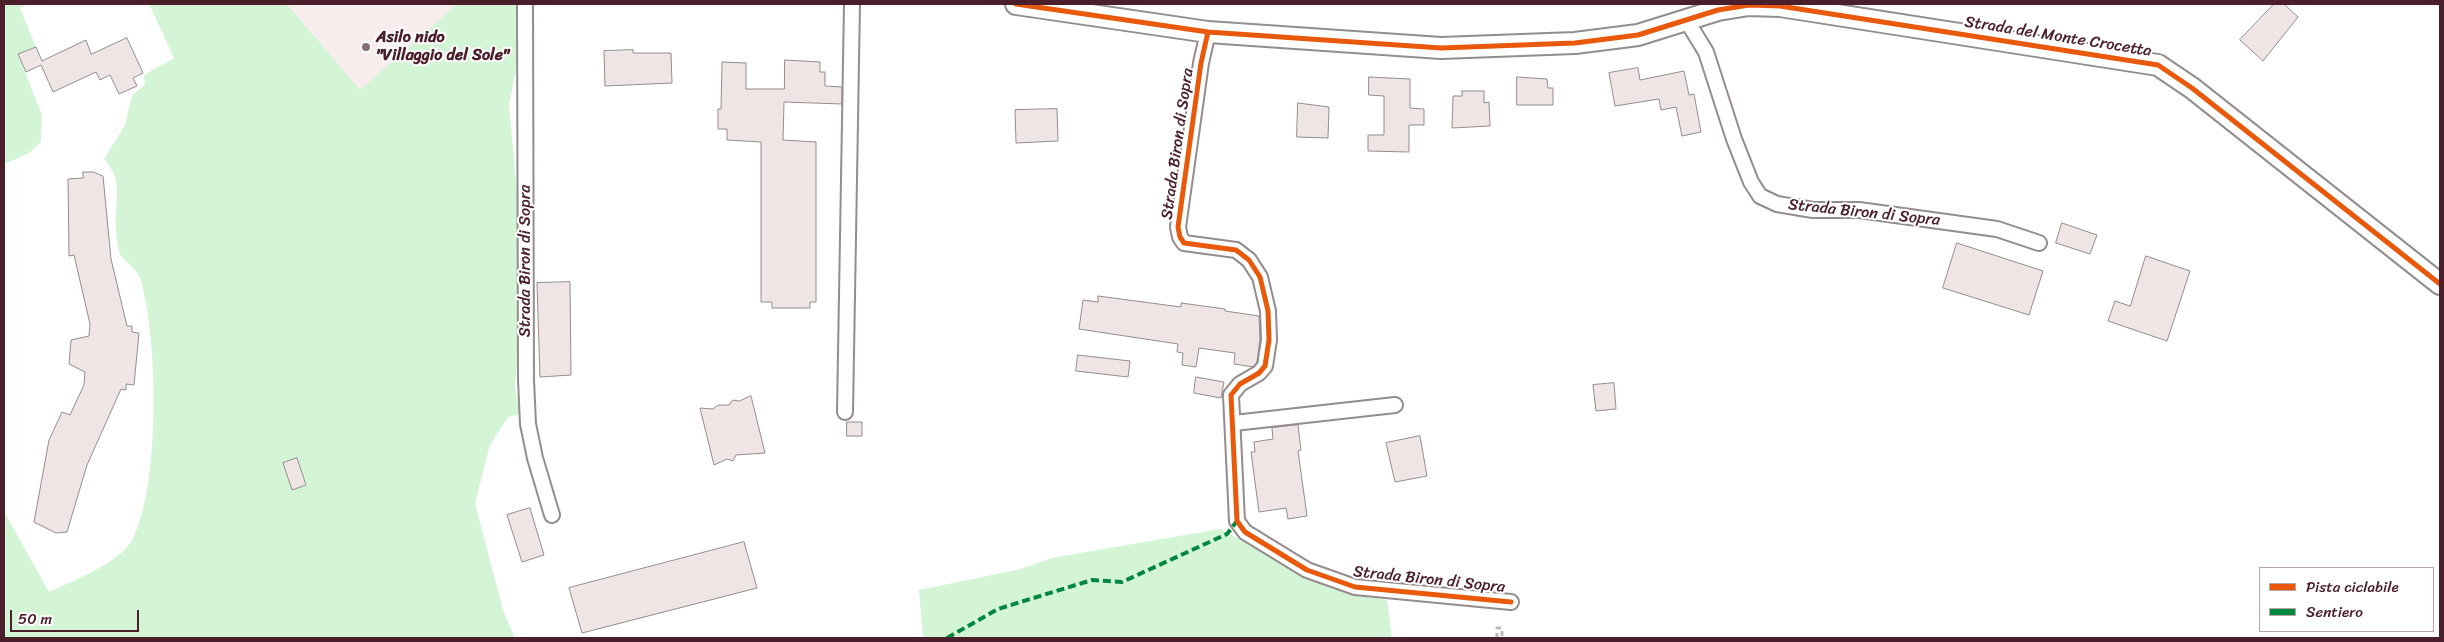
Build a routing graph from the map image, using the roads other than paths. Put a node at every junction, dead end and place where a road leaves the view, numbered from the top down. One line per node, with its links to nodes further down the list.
1 (525, 4): 12 (street, Strada Biron di Sopra)
2 (852, 4): 10 (street)
3 (1016, 4): 6 (street)
4 (1750, 4): 5 (street); 8 (street, Strada del Monte Crocetta)
5 (1687, 21): 6 (street); 7 (street, Strada Biron di Sopra)
6 (1208, 32): 11 (street, Strada Biron di Sopra)
7 (2039, 243)
8 (2440, 284)
9 (1394, 405): 11 (street)
10 (845, 412)
11 (1234, 423): 13 (street, Strada Biron di Sopra)
12 (552, 515)
13 (1512, 602)

